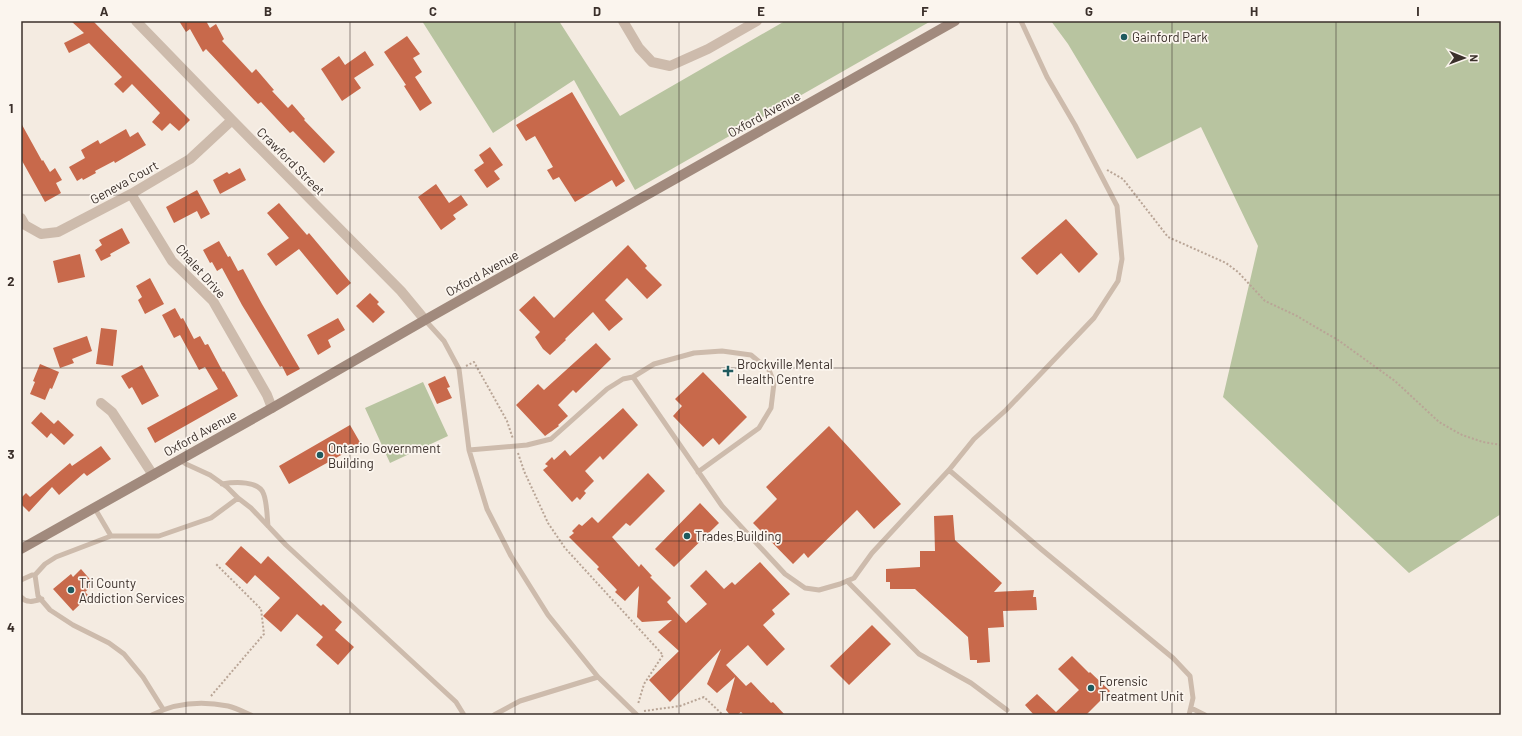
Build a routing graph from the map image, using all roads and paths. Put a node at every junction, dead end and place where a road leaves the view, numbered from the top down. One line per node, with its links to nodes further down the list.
1 (136, 21): 6 (street, Crawford Street)
2 (623, 21): 3 (street)
3 (757, 21)
4 (955, 21): 10 (street, Oxford Avenue)
5 (1021, 21): 7 (lane)
6 (232, 120): 8 (street, Geneva Court); 10 (street, Crawford Street)
7 (1098, 171): 15 (path); 19 (lane)
8 (131, 194): 9 (street, Geneva Court); 14 (street, Chalet Drive)
9 (21, 218)
10 (425, 320): 11 (lane); 14 (street, Oxford Avenue)
11 (459, 369): 16 (path); 17 (lane)
12 (633, 377): 16 (lane); 20 (lane); 20 (lane)
13 (101, 403): 21 (street)
14 (272, 408): 18 (street, Oxford Avenue)
15 (1501, 445)
16 (516, 446): 17 (lane); 39 (path)
17 (469, 450): 34 (lane)
18 (180, 460): 21 (street, Oxford Avenue); 22 (lane)
19 (949, 470): 31 (lane); 36 (lane)
20 (698, 472): 31 (lane)
21 (153, 475): 24 (street, Oxford Avenue)
22 (222, 484): 23 (lane); 25 (lane)
23 (238, 498): 25 (lane); 26 (lane)
24 (94, 508): 26 (lane); 27 (street, Oxford Avenue)
25 (268, 526): 42 (lane)
26 (111, 536): 29 (lane)
27 (21, 549)
28 (214, 563): 35 (path)
29 (35, 575): 30 (lane); 33 (lane)
30 (21, 580)
31 (847, 581): 38 (lane)
32 (21, 597): 33 (lane)
33 (42, 599): 37 (lane)
34 (598, 677): 39 (lane); 43 (lane)
35 (204, 704): 37 (lane); 41 (lane)
36 (1191, 708): 45 (lane); 46 (lane)
37 (162, 710): 40 (lane)
38 (1006, 710)
39 (636, 714): 44 (path)
40 (152, 715)
41 (251, 715)
42 (464, 715)
43 (494, 715)
44 (723, 715)
45 (1189, 715)
46 (1205, 715)

